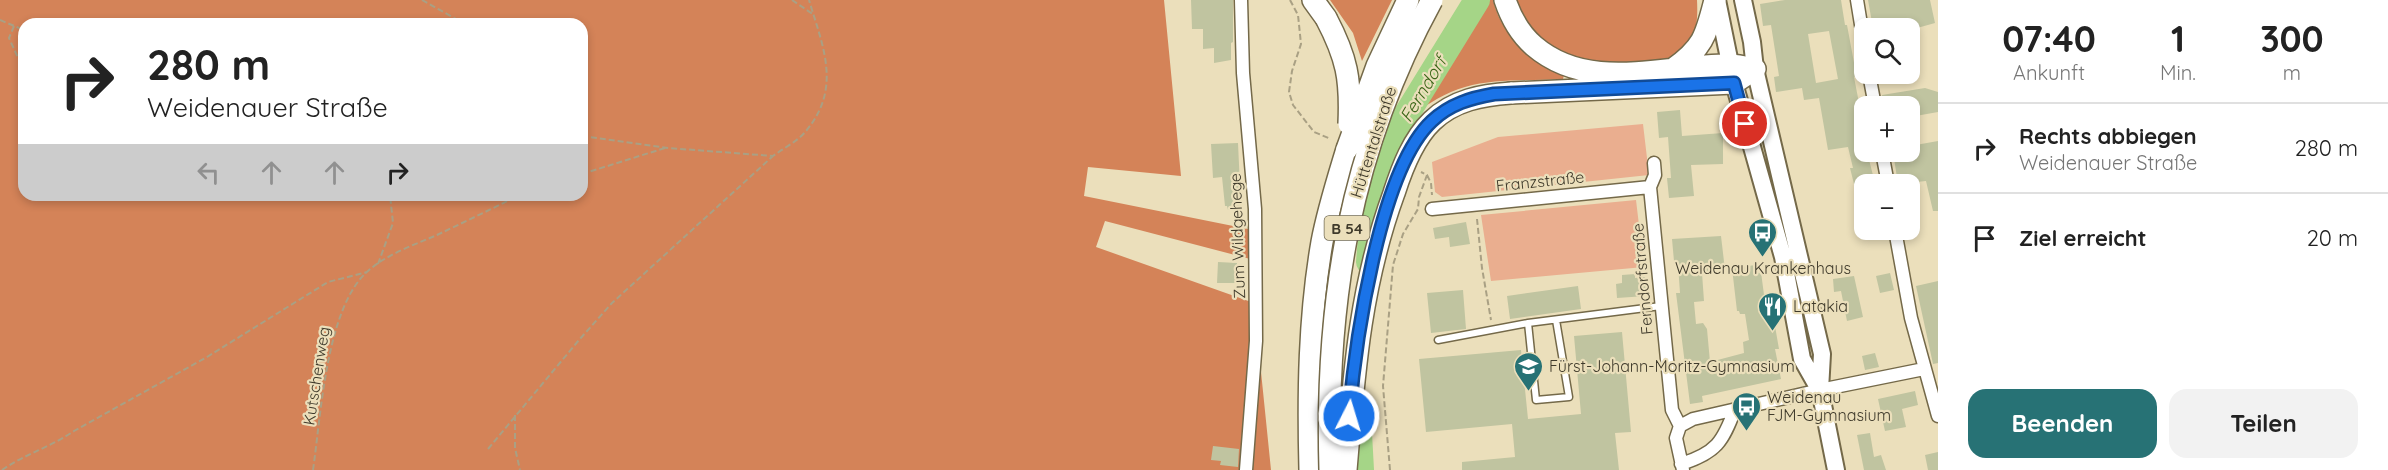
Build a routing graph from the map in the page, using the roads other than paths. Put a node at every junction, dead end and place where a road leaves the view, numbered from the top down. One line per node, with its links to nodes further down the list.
1 (1241, 0): 28 (street, Zum Wildgehege)
2 (1313, 0): 13 (highway, bridge)
3 (1408, 0): 13 (highway, Hüttentalstraße / B 54, bridge)
4 (1432, 0): 30 (highway, Hüttentalstraße / B 54, bridge)
5 (1505, 0): 10 (highway)
6 (1716, 0): 10 (highway); 12 (main road)
7 (1743, 0): 11 (main road)
8 (1857, 0): 9 (street)
9 (1860, 18)
10 (1672, 69): 12 (highway)
11 (1755, 69): 12 (highway); 23 (main road)
12 (1732, 74): 23 (main road); 31 (highway, bridge)
13 (1344, 145): 29 (highway, Hüttentalstraße / B 54)
14 (1654, 163): 15 (street, Ferndorfstraße)
15 (1650, 187): 16 (street, Franzstraße); 18 (street, Ferndorfstraße)
16 (1432, 209)
17 (1897, 240): 22 (street)
18 (1661, 306): 19 (lane); 26 (street, Ferndorfstraße)
19 (1556, 320): 20 (lane); 20 (lane)
20 (1528, 323): 21 (lane)
21 (1438, 340)
22 (1924, 369): 23 (street); 25 (street)
23 (1820, 390): 24 (street); 32 (main road)
24 (1735, 409): 26 (street); 27 (street, Ferndorfstraße)
25 (1938, 416)
26 (1680, 426): 27 (street, Ferndorfstraße)
27 (1682, 467)
28 (1246, 470)
29 (1310, 470)
30 (1330, 470)
31 (1346, 470)
32 (1836, 470)

